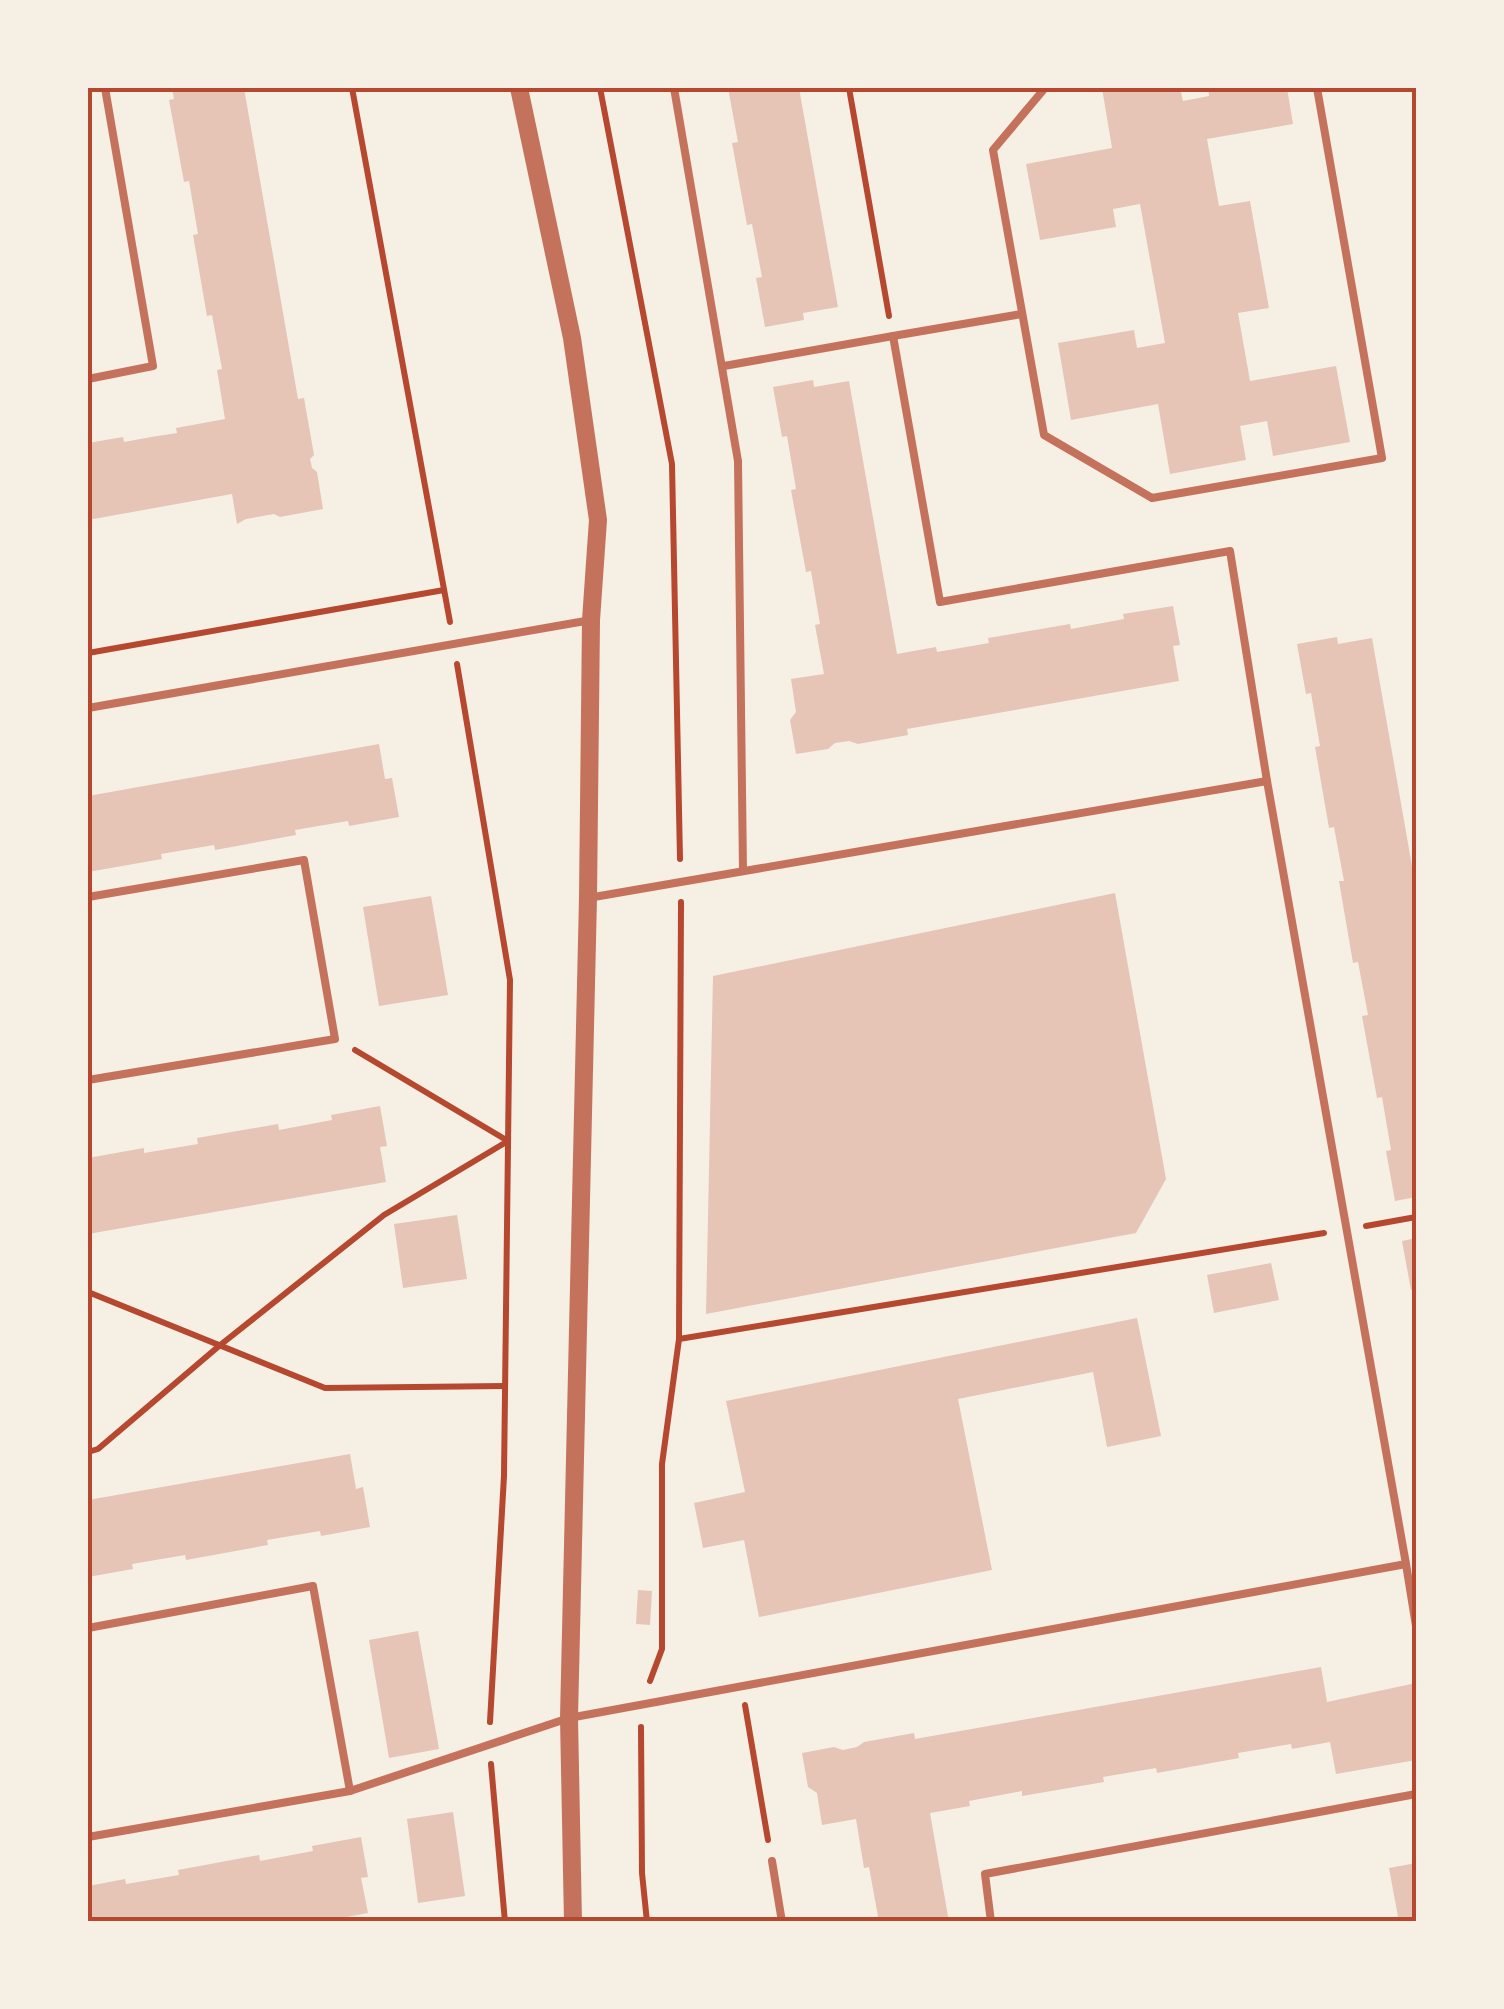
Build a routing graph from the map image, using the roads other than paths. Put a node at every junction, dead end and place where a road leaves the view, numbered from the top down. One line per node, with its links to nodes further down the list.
1 (104, 88): 9 (lane)
2 (519, 88): 10 (street)
3 (674, 88): 8 (lane)
4 (1046, 88): 6 (lane)
5 (1317, 88): 6 (lane)
6 (1022, 314): 7 (lane)
7 (893, 336): 8 (lane); 12 (lane)
8 (724, 366): 13 (lane)
9 (88, 379)
10 (591, 620): 11 (lane); 15 (street)
11 (88, 708)
12 (1268, 780): 13 (lane); 17 (lane)
13 (742, 871): 15 (lane)
14 (88, 897): 16 (lane)
15 (588, 898): 20 (street)
16 (88, 1080)
17 (1406, 1564): 18 (lane); 20 (lane)
18 (1416, 1626)
19 (88, 1628): 21 (lane)
20 (569, 1718): 21 (lane); 25 (street)
21 (350, 1791): 23 (lane)
22 (1416, 1794): 27 (lane)
23 (88, 1836)
24 (772, 1861): 26 (lane)
25 (572, 1922)
26 (782, 1922)
27 (992, 1922)

